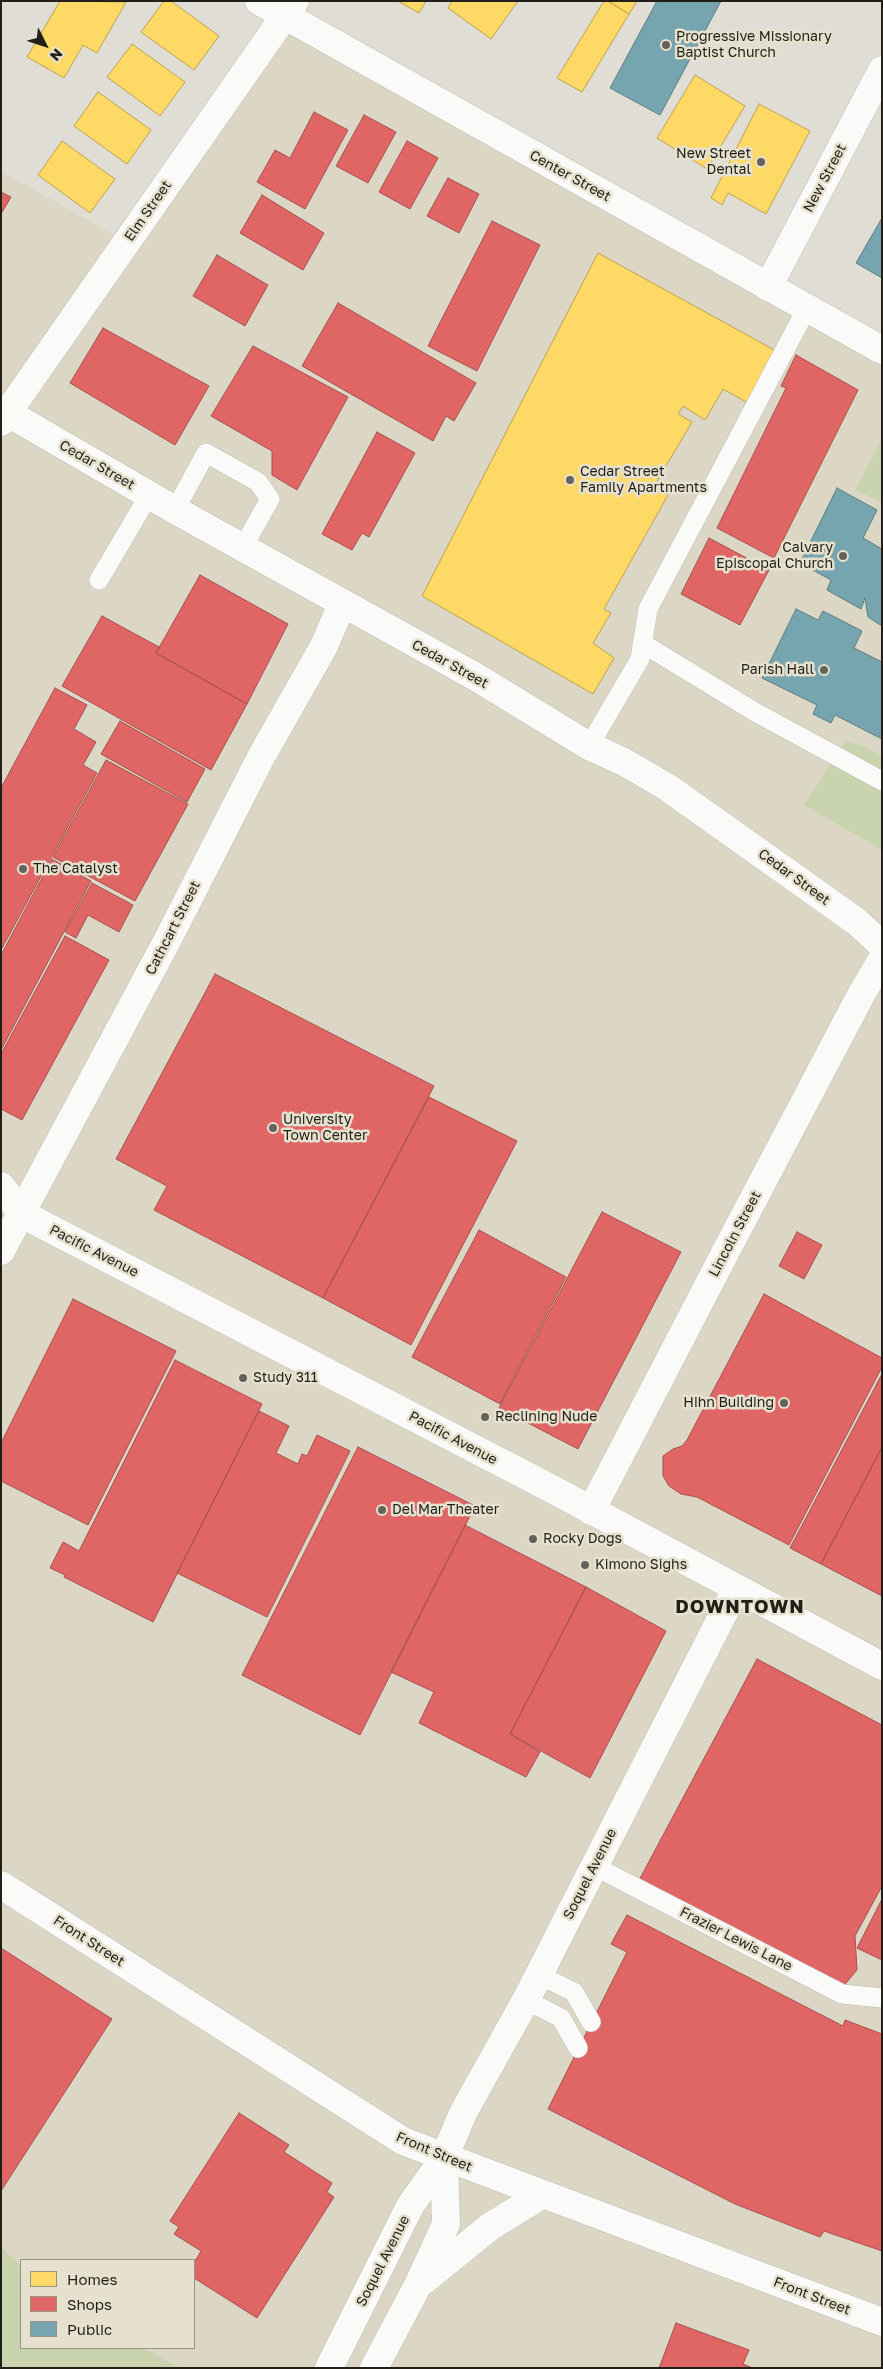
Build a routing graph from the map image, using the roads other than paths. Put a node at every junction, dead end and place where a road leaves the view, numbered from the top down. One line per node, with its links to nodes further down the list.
1 (259, 1): 2 (street, Center Street)
2 (290, 8): 4 (street, Center Street); 7 (street, Elm Street)
3 (882, 70): 4 (street, New Street)
4 (768, 287): 5 (street, Center Street)
5 (806, 308): 6 (street, Center Street); 13 (lane)
6 (882, 350)
7 (4, 415): 8 (street, Cedar Street)
8 (149, 495): 9 (street, Cedar Street); 11 (lane)
9 (175, 510): 10 (street, Cedar Street); 10 (lane)
10 (244, 547): 12 (street, Cedar Street)
11 (99, 580)
12 (342, 604): 14 (street, Cedar Street); 19 (street, Cathcart Street)
13 (642, 643): 14 (lane); 15 (lane)
14 (589, 746): 16 (street, Cedar Street)
15 (882, 781)
16 (882, 945)
17 (882, 959): 21 (street, Lincoln Street)
18 (1, 1186): 19 (street, Pacific Avenue)
19 (12, 1215): 20 (street, Cathcart Street); 21 (street, Pacific Avenue)
20 (1, 1251)
21 (591, 1511): 22 (street, Pacific Avenue)
22 (736, 1589): 23 (street, Pacific Avenue); 24 (street, Soquel Avenue)
23 (882, 1666)
24 (594, 1866): 26 (street, Soquel Avenue); 27 (lane, Frazier Lewis Lane)
25 (1, 1885): 31 (street, Front Street)
26 (538, 1975): 28 (street, Soquel Avenue); 29 (lane)
27 (882, 1998)
28 (526, 2000): 30 (lane); 31 (street, Soquel Avenue)
29 (591, 2022)
30 (578, 2048)
31 (444, 2158): 32 (street, Front Street); 33 (street, Soquel Avenue); 35 (street, Soquel Avenue)
32 (544, 2194): 33 (street); 34 (street, Front Street)
33 (418, 2285): 36 (street, Soquel Avenue)
34 (882, 2322)
35 (329, 2368)
36 (374, 2368)

